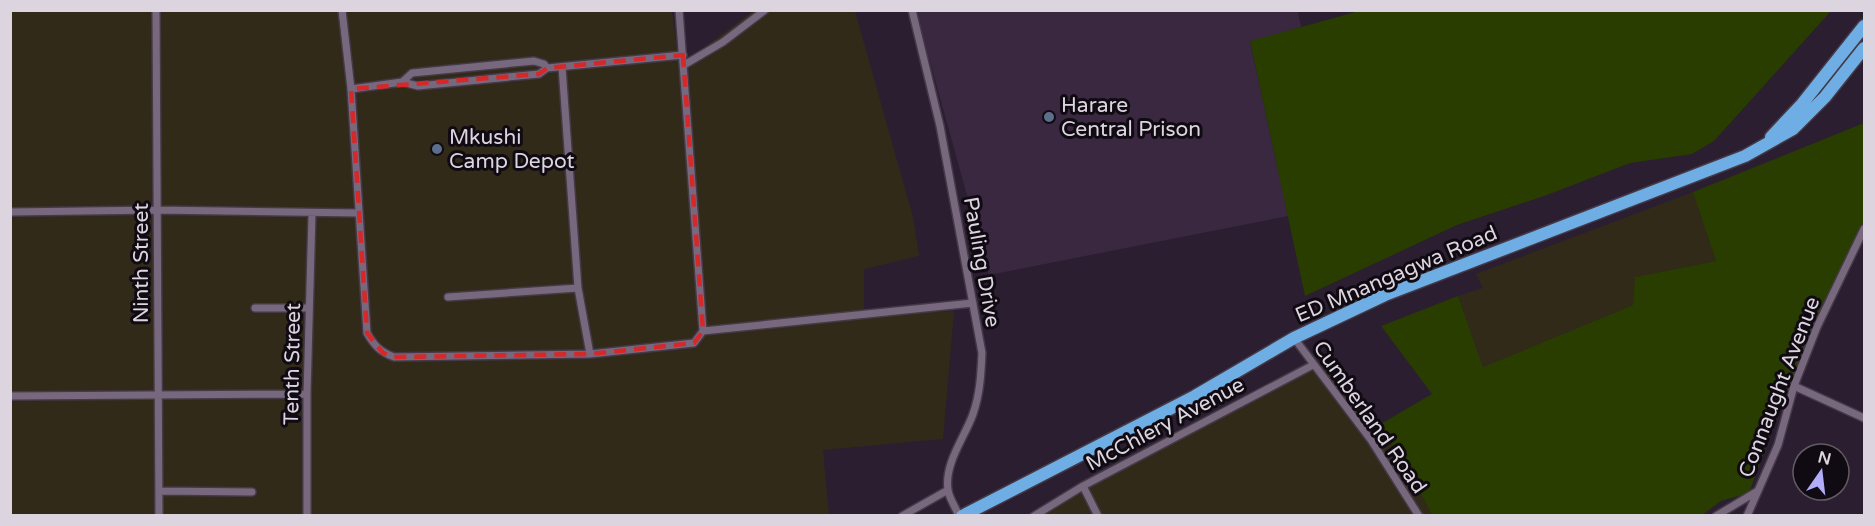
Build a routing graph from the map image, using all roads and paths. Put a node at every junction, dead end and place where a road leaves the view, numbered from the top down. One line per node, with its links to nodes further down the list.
1 (156, 10): 18 (street, Ninth Street)
2 (342, 10): 16 (street)
3 (679, 10): 8 (street)
4 (765, 10): 10 (street)
5 (912, 10): 25 (street, Pauling Drive)
6 (1864, 26): 17 (highway, ED Mnangagwa Road)
7 (1864, 48): 9 (highway, ED Mnangagwa Road)
8 (683, 55): 10 (street); 11 (street)
9 (1860, 57): 17 (highway, ED Mnangagwa Road)
10 (684, 65): 28 (street)
11 (562, 66): 12 (street); 23 (street)
12 (548, 68): 13 (street); 14 (street)
13 (455, 69): 14 (street); 15 (street)
14 (457, 81): 15 (street)
15 (402, 82): 16 (street)
16 (351, 89): 20 (street)
17 (1762, 147): 29 (highway, ED Mnangagwa Road)
18 (157, 210): 19 (street); 21 (street); 35 (street, Ninth Street)
19 (10, 212)
20 (358, 213): 21 (street); 30 (street)
21 (312, 214): 27 (street, Tenth Street)
22 (1864, 229): 32 (street, Connaught Avenue)
23 (578, 288): 24 (street); 30 (street)
24 (448, 297)
25 (973, 303): 28 (street); 38 (street, Pauling Drive)
26 (255, 308): 27 (street)
27 (309, 308): 33 (street, Tenth Street)
28 (703, 331): 30 (street)
29 (1294, 338): 31 (street, Cumberland Road); 45 (highway, ED Mnangagwa Road)
30 (590, 354)
31 (1312, 365): 37 (street, McChlery Avenue); 48 (street, Cumberland Road)
32 (1794, 386): 36 (street); 41 (street, Connaught Avenue)
33 (307, 394): 35 (street); 43 (street, Tenth Street)
34 (10, 396): 35 (street)
35 (158, 396): 39 (street, Ninth Street)
36 (1864, 418)
37 (1083, 486): 46 (street, McChlery Avenue); 47 (street)
38 (948, 490): 44 (street); 45 (street)
39 (159, 491): 40 (street); 42 (street, Ninth Street)
40 (252, 492)
41 (1756, 492): 49 (street); 50 (street, Connaught Avenue)
42 (159, 516)
43 (307, 516)
44 (902, 516)
45 (961, 516)
46 (1034, 516)
47 (1098, 516)
48 (1419, 516)
49 (1716, 516)
50 (1747, 516)

